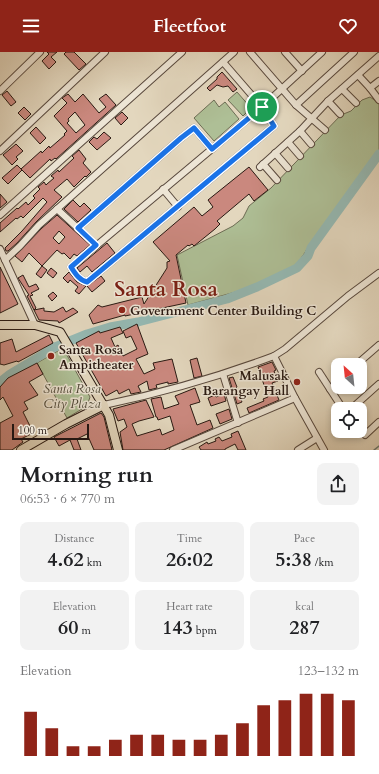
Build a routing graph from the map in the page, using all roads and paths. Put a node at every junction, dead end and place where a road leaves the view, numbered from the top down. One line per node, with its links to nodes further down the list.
1 (40, 52): 17 (street)
2 (106, 52): 30 (street)
3 (182, 52): 38 (street)
4 (234, 52): 10 (street)
5 (250, 52): 16 (street)
6 (285, 52): 11 (street)
7 (322, 52): 11 (street)
8 (354, 52): 21 (street)
9 (379, 56): 12 (street)
10 (223, 62): 22 (street); 37 (street)
11 (302, 71): 16 (street)
12 (358, 75): 14 (street); 15 (street)
13 (379, 81): 15 (street)
14 (342, 88): 19 (street); 20 (street)
15 (370, 88): 18 (street)
16 (282, 89): 21 (street); 22 (street)
17 (0, 91)
18 (379, 99)
19 (328, 101): 23 (street); 24 (street)
20 (356, 103)
21 (296, 105): 24 (street)
22 (262, 107): 29 (street); 36 (street)
23 (340, 114)
24 (311, 119): 25 (street); 26 (street)
25 (325, 130)
26 (300, 131): 27 (street); 28 (street)
27 (288, 142): 31 (street); 32 (street)
28 (311, 144)
29 (212, 149): 35 (street); 39 (street)
30 (0, 152)
31 (275, 153): 33 (street); 34 (street)
32 (300, 156)
33 (288, 168)
34 (277, 180)
35 (163, 189): 36 (street); 40 (street)
36 (178, 207): 40 (street)
37 (56, 209): 39 (street); 42 (street)
38 (0, 215)
39 (78, 228): 40 (street)
40 (96, 245)
41 (0, 249): 42 (street)
42 (5, 260): 45 (street)
43 (379, 273): 47 (street)
44 (0, 325): 45 (main road)
45 (35, 325): 56 (main road)
46 (379, 345): 48 (street)
47 (274, 356): 50 (street); 53 (street)
48 (364, 358)
49 (319, 372): 52 (street)
50 (223, 374): 56 (street); 58 (street)
51 (379, 384): 55 (street)
52 (330, 389): 54 (street)
53 (295, 398): 58 (street); 60 (street)
54 (338, 402)
55 (359, 402)
56 (104, 405): 61 (main road); 62 (main road)
57 (379, 422): 59 (street)
58 (238, 423): 63 (street)
59 (367, 429)
60 (317, 438): 64 (street); 65 (street)
61 (27, 448)
62 (118, 450)
63 (173, 450)
64 (298, 450)
65 (324, 450)

